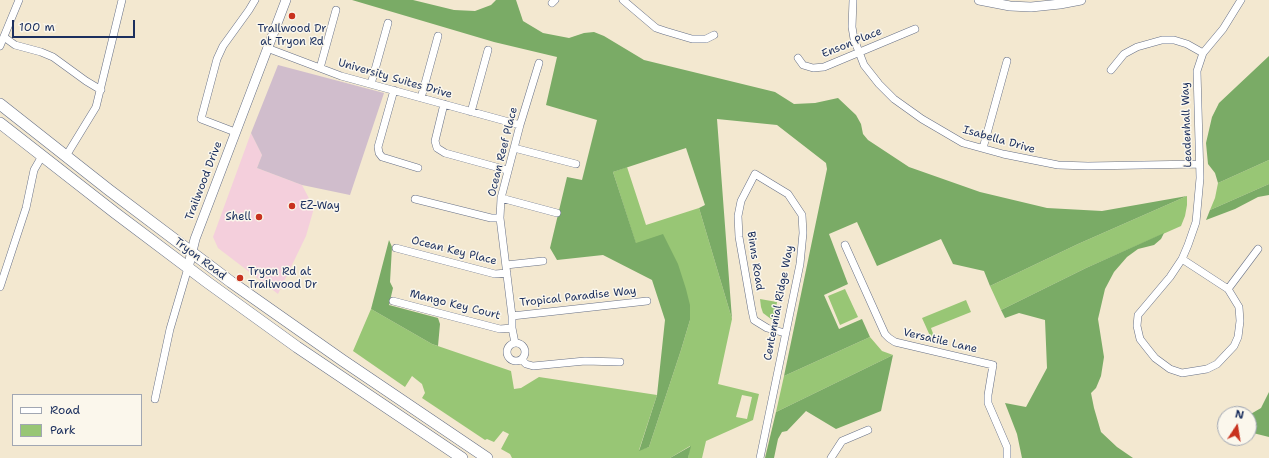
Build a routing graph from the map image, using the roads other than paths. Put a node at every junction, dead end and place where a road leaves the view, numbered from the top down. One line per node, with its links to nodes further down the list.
1 (19, 0): 15 (street)
2 (122, 0): 27 (street)
3 (255, 0): 35 (street)
4 (286, 0): 17 (street, Trailwood Drive)
5 (853, 0): 19 (street, Isabella Drive)
6 (1081, 0): 8 (street)
7 (1241, 0): 20 (street, Leadenhall Way)
8 (985, 1)
9 (628, 2): 13 (street)
10 (336, 10): 24 (street)
11 (388, 23): 26 (street)
12 (915, 29): 19 (street, Enson Place)
13 (714, 35)
14 (438, 36): 29 (street)
15 (4, 37): 16 (street); 27 (street)
16 (0, 46)
17 (267, 48): 24 (street, University Suites Drive); 35 (street, Trailwood Drive)
18 (488, 50): 32 (street)
19 (859, 53): 21 (street, Enson Place); 37 (street, Isabella Drive)
20 (1203, 54): 25 (street); 41 (street, Leadenhall Way)
21 (798, 58)
22 (1007, 62): 37 (street)
23 (539, 63): 34 (street, Ocean Reef Place)
24 (320, 68): 26 (street, University Suites Drive)
25 (1110, 70)
26 (371, 84): 28 (street, University Suites Drive)
27 (101, 90): 39 (street)
28 (394, 90): 29 (street, University Suites Drive); 42 (street)
29 (421, 98): 31 (street, University Suites Drive)
30 (0, 104): 39 (main road, Tryon Road)
31 (444, 104): 32 (street, University Suites Drive); 43 (street)
32 (472, 112): 34 (street, University Suites Drive)
33 (0, 123): 38 (main road, Tryon Road)
34 (520, 125): 36 (street, Ocean Reef Place)
35 (235, 132): 52 (street, Trailwood Drive)
36 (514, 148): 40 (street); 43 (street, Ocean Reef Place)
37 (983, 148): 41 (street, Isabella Drive)
38 (42, 156): 56 (main road, Tryon Road); 58 (street)
39 (66, 156): 52 (main road, Tryon Road)
40 (576, 164)
41 (1199, 164): 53 (street, Leadenhall Way)
42 (418, 168)
43 (507, 170): 45 (street, Ocean Reef Place)
44 (755, 174): 64 (street, Centennial Ridge Way); 64 (street, Binns Road)
45 (501, 198): 47 (street); 48 (street, Ocean Reef Place)
46 (415, 199): 48 (street)
47 (557, 213)
48 (500, 218): 55 (street, Ocean Reef Place)
49 (845, 245): 74 (street, Versatile Lane)
50 (396, 248): 57 (street, Ocean Key Place)
51 (1258, 249): 59 (street)
52 (192, 253): 56 (street, Trailwood Drive); 71 (main road, Tryon Road)
53 (1182, 259): 59 (street, Leadenhall Way); 59 (street, Leadenhall Way)
54 (543, 261): 55 (street)
55 (506, 265): 57 (street, Ocean Reef Place)
56 (188, 268): 68 (street, Trailwood Drive); 70 (main road, Tryon Road)
57 (506, 273): 62 (street, Ocean Reef Place)
58 (0, 288)
59 (1228, 289)
60 (393, 301): 63 (street, Mango Key Court)
61 (647, 301): 62 (street, Tropical Paradise Way)
62 (512, 316): 63 (street, Ocean Reef Place)
63 (512, 328): 65 (street, Ocean Reef Place)
64 (785, 333): 72 (street, Centennial Ridge Way)
65 (515, 343): 66 (street); 66 (street)
66 (522, 360): 67 (street)
67 (620, 362)
68 (155, 399)
69 (868, 430): 73 (street)
70 (462, 458)
71 (487, 458)
72 (760, 458)
73 (831, 458)
74 (1007, 458)

